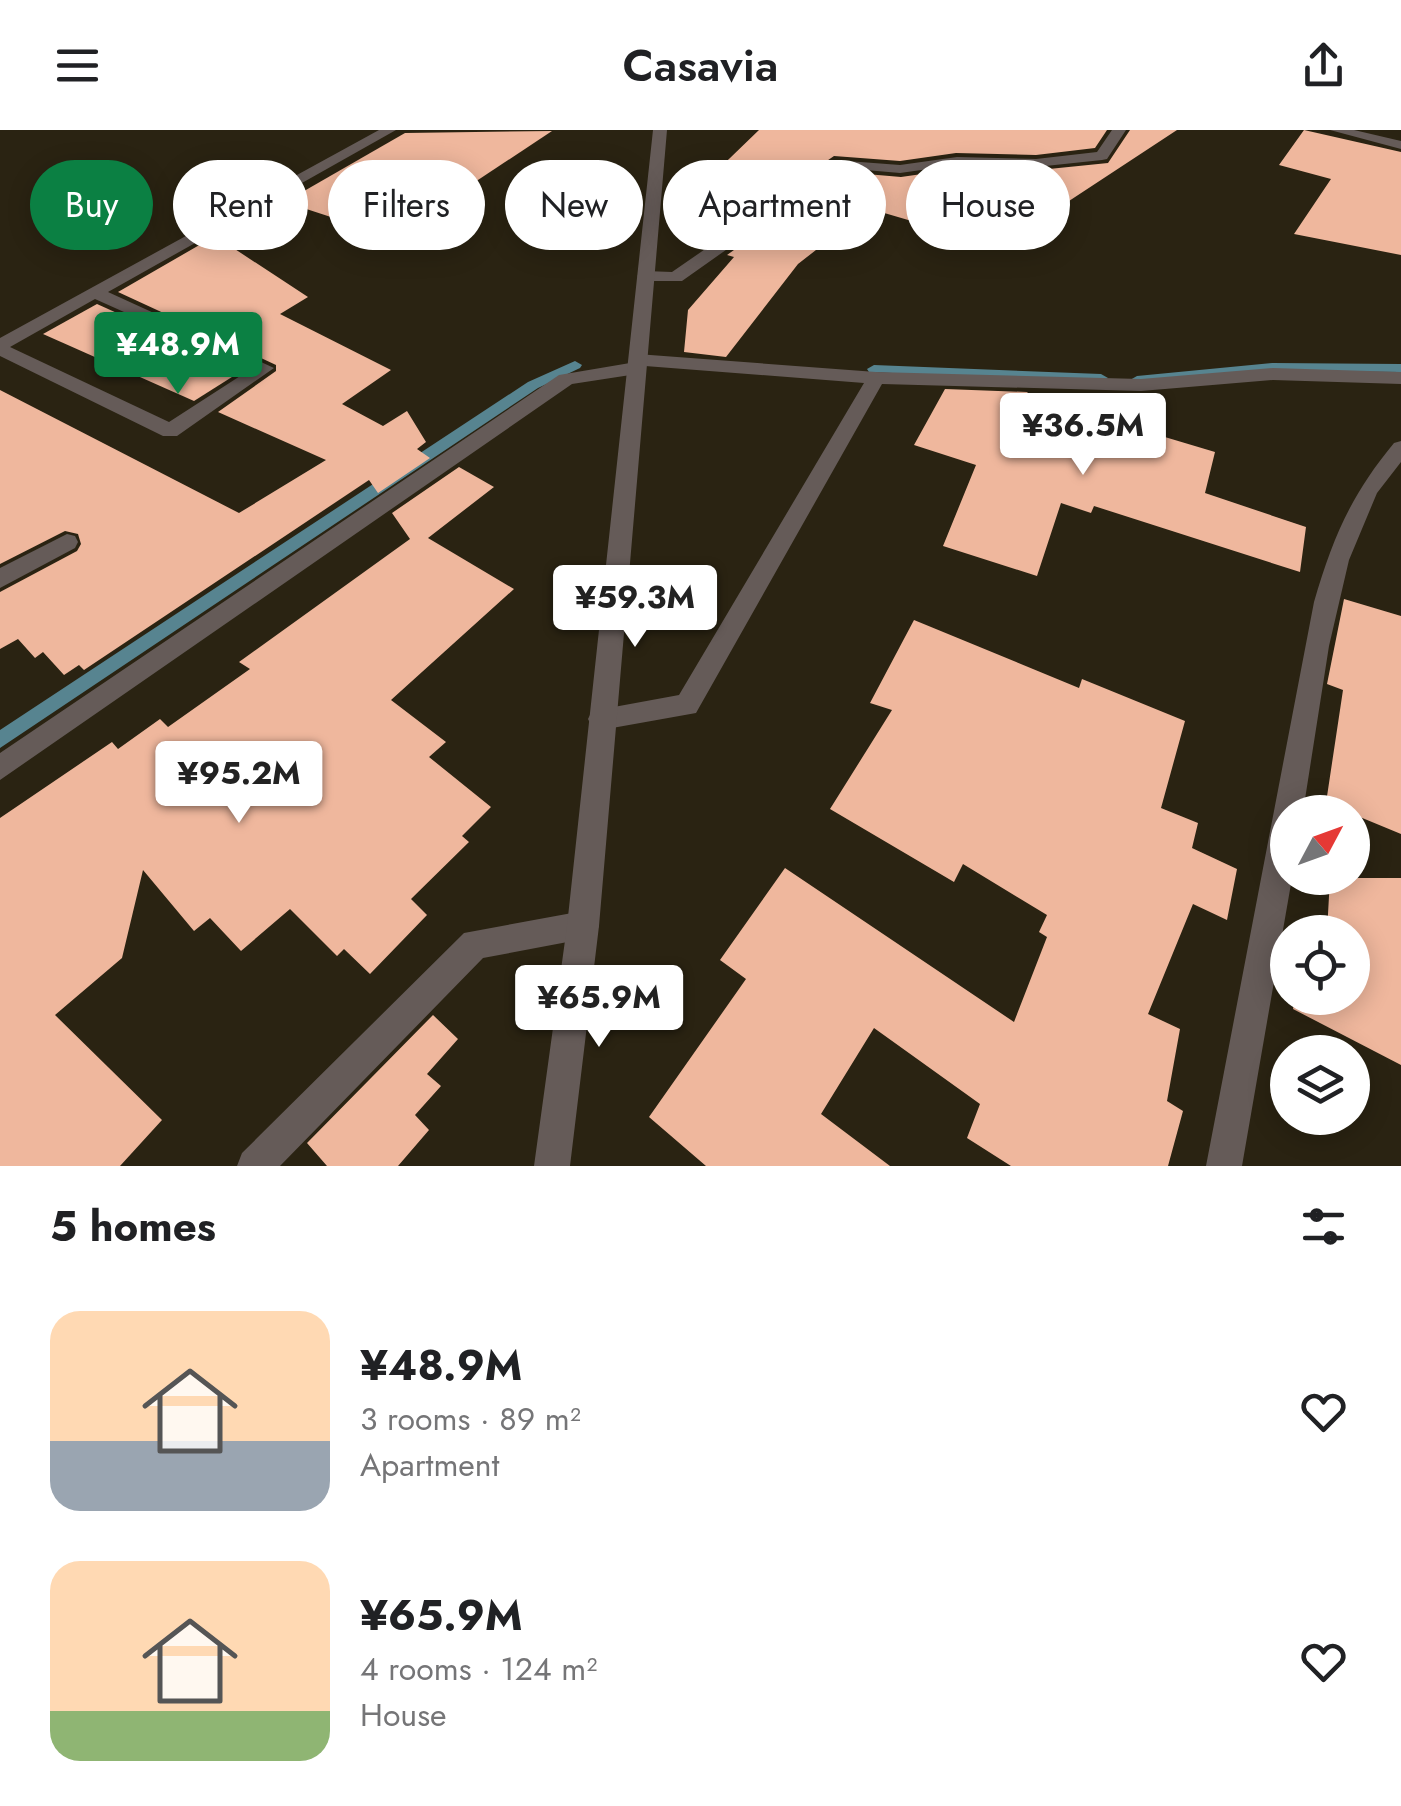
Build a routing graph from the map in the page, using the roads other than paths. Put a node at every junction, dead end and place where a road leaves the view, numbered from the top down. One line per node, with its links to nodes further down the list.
1 (390, 130): 7 (street)
2 (660, 130): 6 (street)
3 (1119, 130): 6 (street)
4 (1337, 130): 5 (street)
5 (1401, 146)
6 (645, 276): 9 (street)
7 (94, 292): 8 (street); 8 (street)
8 (0, 347)
9 (637, 364): 10 (street); 15 (street); 16 (street)
10 (876, 378): 11 (street); 15 (street)
11 (1401, 378)
12 (1401, 448): 17 (street)
13 (68, 542): 14 (street)
14 (0, 579)
15 (600, 719): 19 (street)
16 (0, 768)
17 (1292, 795)
18 (1274, 895): 22 (street)
19 (582, 926): 20 (street); 21 (street)
20 (255, 1166)
21 (552, 1166)
22 (1224, 1166)

